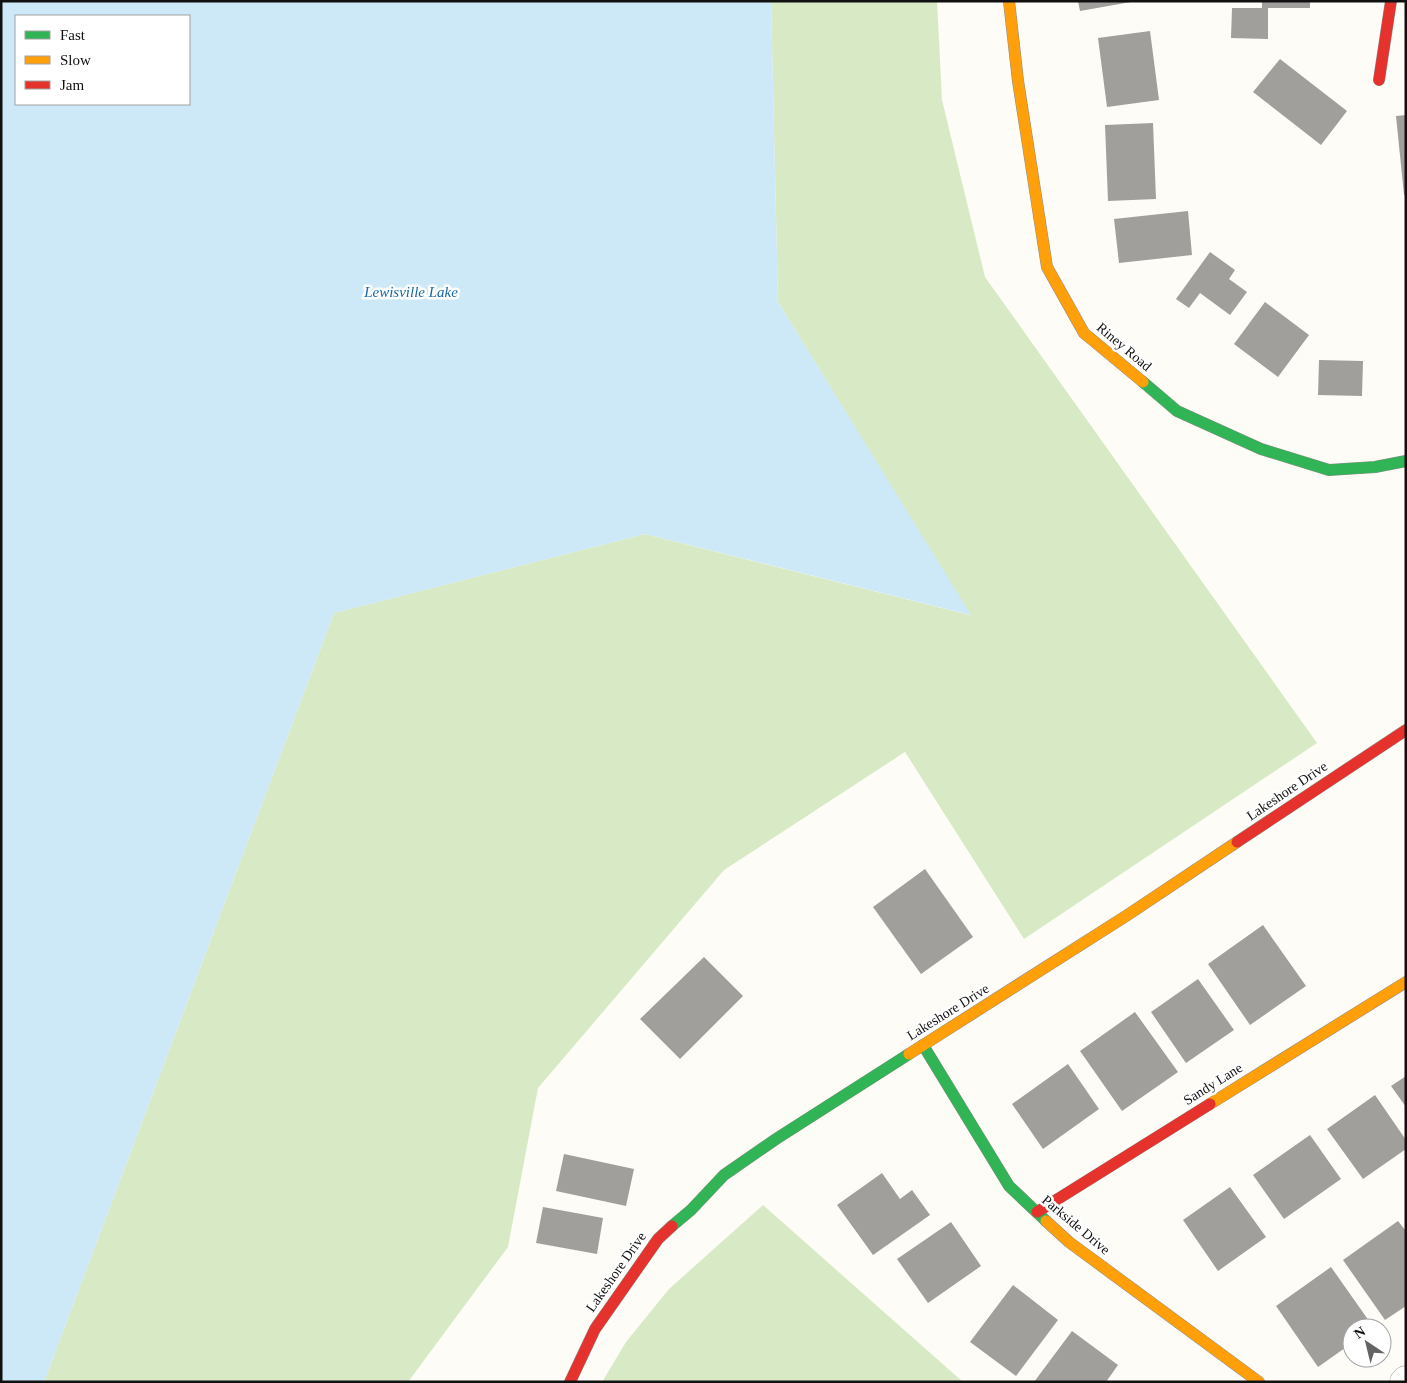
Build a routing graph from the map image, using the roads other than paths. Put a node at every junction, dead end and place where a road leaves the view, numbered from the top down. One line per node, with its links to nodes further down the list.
1 (1009, 1): 4 (street, Riney Road)
2 (1391, 1): 3 (street)
3 (1379, 80)
4 (1406, 461)
5 (1406, 730): 7 (street, Lakeshore Drive)
6 (1406, 982): 8 (street, Sandy Lane)
7 (923, 1045): 8 (street, Parkside Drive); 9 (street, Lakeshore Drive)
8 (1037, 1212): 10 (street, Parkside Drive)
9 (570, 1382)
10 (1259, 1382)

